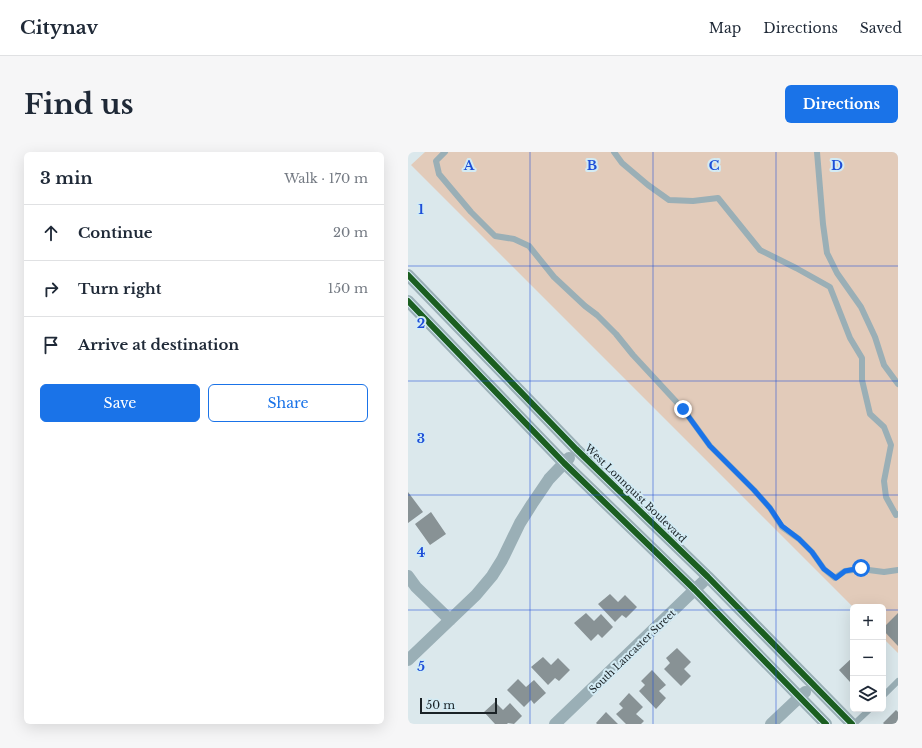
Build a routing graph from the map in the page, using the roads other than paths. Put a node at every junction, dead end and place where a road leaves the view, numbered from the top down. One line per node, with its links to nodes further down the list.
1 (445, 152): 10 (lane)
2 (614, 152): 9 (lane)
3 (818, 152): 6 (lane)
4 (408, 275): 7 (street, West Lonnquist Boulevard)
5 (408, 301): 8 (street)
6 (898, 384)
7 (576, 449): 8 (street); 12 (street, West Lonnquist Boulevard)
8 (564, 463): 13 (street); 14 (street)
9 (897, 515)
10 (898, 570)
11 (408, 576): 14 (street)
12 (708, 577): 13 (street, South Lancaster Street); 17 (street, West Lonnquist Boulevard)
13 (695, 590): 19 (street); 21 (street, South Lancaster Street)
14 (450, 620): 15 (street)
15 (408, 660)
16 (898, 682): 18 (lane)
17 (813, 684): 19 (street); 24 (street, West Lonnquist Boulevard)
18 (886, 693)
19 (800, 696): 22 (street); 23 (street)
20 (867, 712): 24 (lane)
21 (556, 724)
22 (770, 724)
23 (826, 724)
24 (853, 724)

